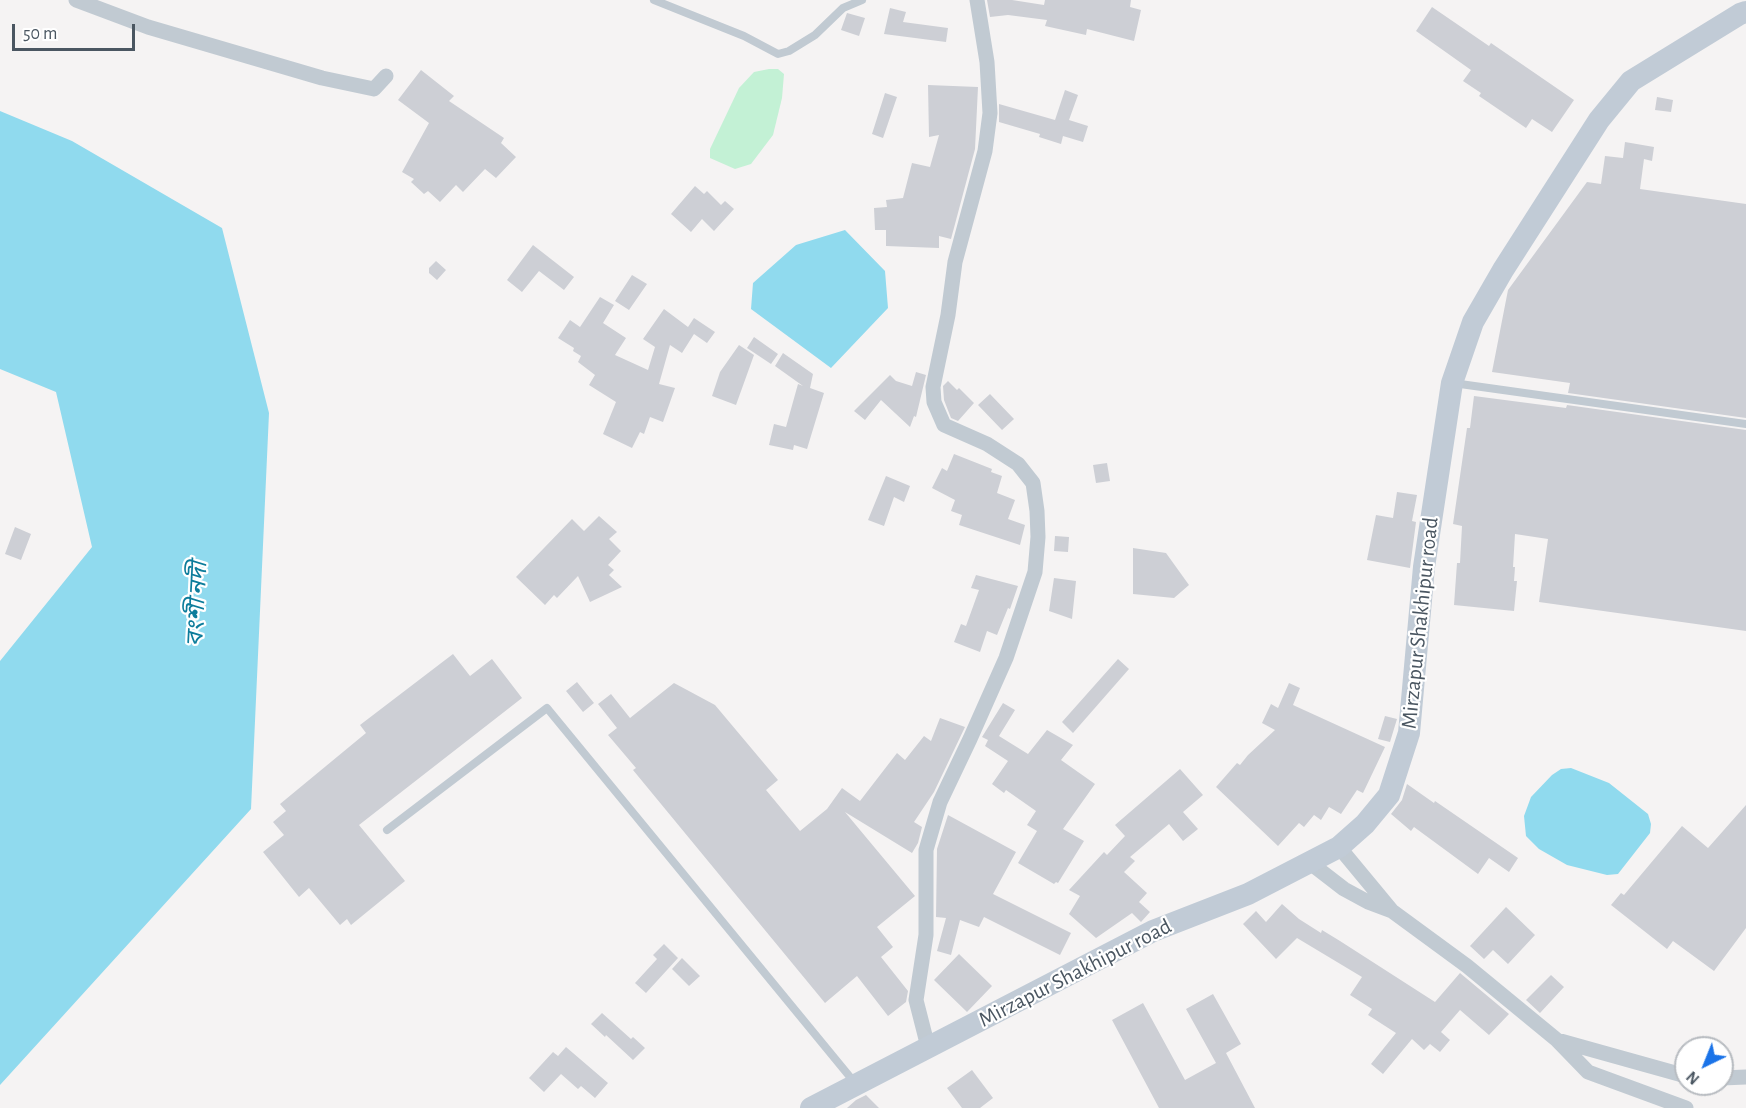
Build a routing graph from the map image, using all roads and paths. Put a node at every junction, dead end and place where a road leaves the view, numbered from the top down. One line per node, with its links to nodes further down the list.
1 (76, 0): 6 (street)
2 (654, 0): 3 (lane)
3 (862, 0)
4 (977, 0): 14 (street)
5 (1746, 12): 7 (main road, Mirzapur Shakhipur road)
6 (386, 76)
7 (1452, 383): 8 (lane); 10 (main road, Mirzapur Shakhipur road)
8 (1746, 424)
9 (387, 830): 16 (lane)
10 (1339, 847): 11 (main road, Mirzapur Shakhipur road); 12 (street)
11 (1309, 862): 12 (street); 14 (main road, Mirzapur Shakhipur road)
12 (1392, 911): 13 (street)
13 (1557, 1040): 15 (street); 18 (street)
14 (928, 1047): 16 (main road, Mirzapur Shakhipur road)
15 (1674, 1073)
16 (856, 1084): 17 (main road, Mirzapur Shakhipur road)
17 (811, 1108)
18 (1686, 1108)

